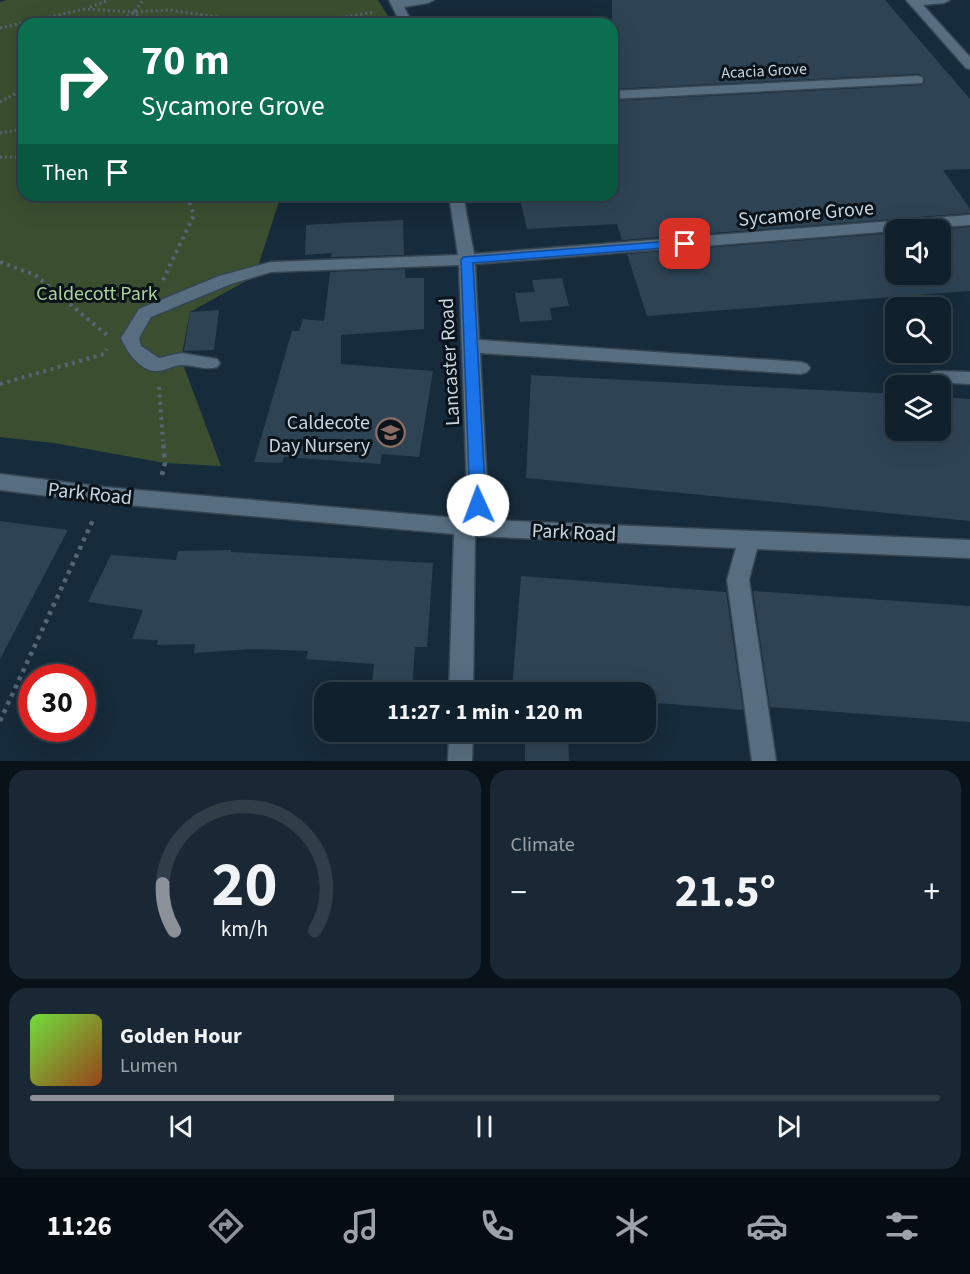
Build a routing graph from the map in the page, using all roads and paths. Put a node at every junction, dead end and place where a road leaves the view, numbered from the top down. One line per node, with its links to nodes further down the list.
1 (109, 0): 7 (path)
2 (142, 0): 8 (path)
3 (428, 0): 6 (street)
4 (944, 0): 5 (street)
5 (913, 1): 17 (street)
6 (397, 4): 13 (path); 14 (street)
7 (85, 9): 8 (path); 9 (path)
8 (135, 12): 10 (path); 11 (path); 12 (path)
9 (45, 18)
10 (124, 18)
11 (140, 18)
12 (224, 18)
13 (330, 18)
14 (404, 18)
15 (18, 24): 16 (path)
16 (0, 28)
17 (970, 65)
18 (917, 80): 20 (street, Acacia Grove)
19 (18, 92): 21 (path)
20 (618, 94)
21 (0, 102)
22 (18, 130): 23 (path)
23 (0, 133)
24 (0, 157): 25 (path)
25 (18, 157)
26 (189, 201): 30 (path)
27 (457, 201): 29 (street, Lancaster Road)
28 (970, 220): 29 (street, Sycamore Grove)
29 (467, 260): 30 (street, Sycamore Grove); 32 (street, Lancaster Road)
30 (145, 313): 33 (street)
31 (108, 346): 37 (path)
32 (471, 346): 34 (street); 40 (street, Lancaster Road)
33 (212, 363)
34 (801, 368)
35 (951, 377): 36 (street)
36 (970, 378)
37 (0, 384)
38 (0, 482): 39 (street, Park Road)
39 (104, 495): 40 (street, Park Road); 44 (path)
40 (472, 527): 41 (street, Park Road); 43 (street, Lancaster Road)
41 (749, 539): 42 (street, Park Road); 47 (street)
42 (970, 549)
43 (462, 682)
44 (0, 721)
45 (460, 742): 46 (street)
46 (460, 761)
47 (764, 761)

